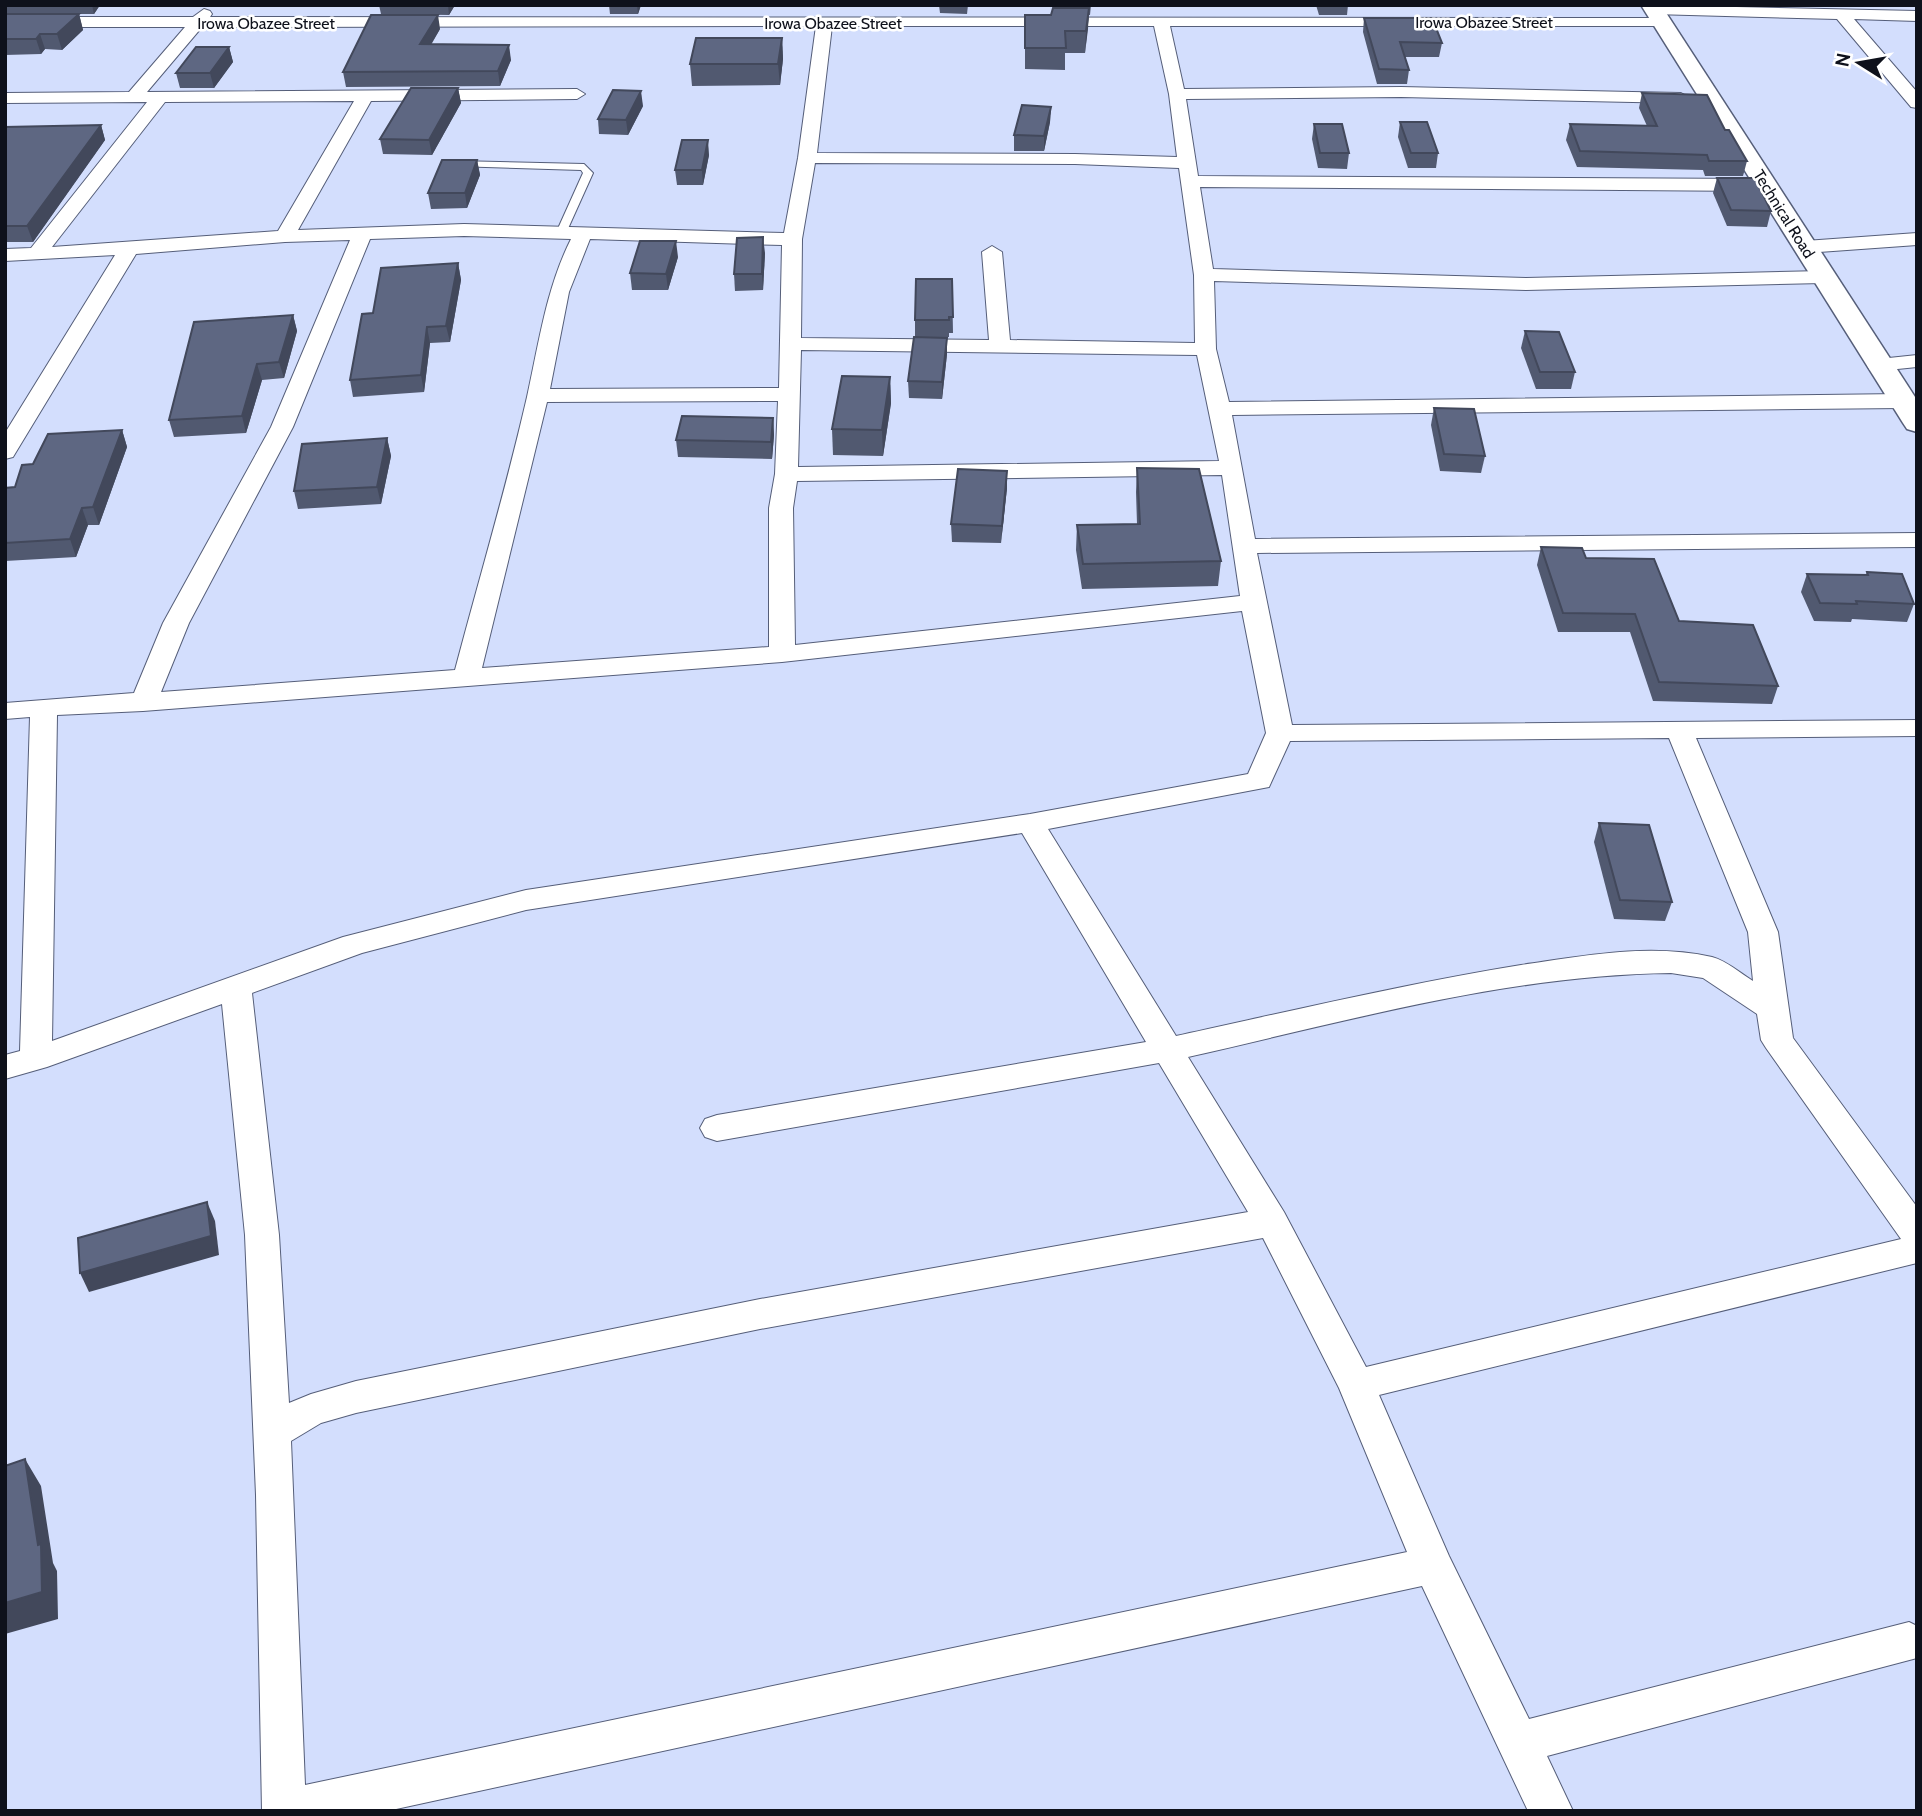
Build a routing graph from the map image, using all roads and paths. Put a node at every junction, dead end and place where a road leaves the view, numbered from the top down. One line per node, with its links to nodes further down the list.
1 (210, 5): 6 (street)
2 (1655, 12): 3 (street, Irowa Obazee Street); 8 (street, Irowa Obazee Street); 15 (street, Technical Road)
3 (1841, 14): 4 (street, Irowa Obazee Street); 16 (street)
4 (1917, 16)
5 (5, 22): 6 (street, Irowa Obazee Street)
6 (197, 23): 7 (street, Irowa Obazee Street); 14 (street)
7 (824, 23): 8 (street, Irowa Obazee Street); 17 (street)
8 (1161, 23): 10 (street)
9 (577, 94): 12 (street)
10 (1177, 94): 15 (street); 19 (street)
11 (162, 96): 12 (street); 14 (street); 29 (street)
12 (366, 96): 23 (street)
13 (5, 97): 14 (street)
14 (134, 97)
15 (1711, 100): 20 (street, Technical Road)
16 (1917, 103)
17 (807, 158): 19 (street); 24 (street)
18 (453, 164): 21 (lane)
19 (1188, 172): 20 (street); 31 (street)
20 (1766, 186): 26 (street, Technical Road)
21 (572, 233): 22 (street); 24 (street); 39 (street)
22 (362, 234): 23 (street); 51 (street)
23 (285, 236): 27 (street)
24 (792, 239): 33 (street)
25 (1917, 239): 26 (street)
26 (1805, 247): 32 (street, Technical Road)
27 (129, 249): 29 (street); 43 (street)
28 (992, 252): 34 (street)
29 (37, 253): 30 (street)
30 (5, 255)
31 (1204, 275): 32 (street); 35 (street)
32 (1823, 277): 37 (street, Technical Road)
33 (791, 344): 34 (street); 38 (street)
34 (1000, 345): 35 (street)
35 (1206, 349): 41 (street)
36 (1917, 361): 37 (street)
37 (1878, 365): 40 (street, Technical Road)
38 (788, 394): 39 (street); 45 (street)
39 (538, 396): 50 (street)
40 (1902, 401): 41 (street); 42 (street, Technical Road)
41 (1219, 409): 44 (street)
42 (1917, 423)
43 (5, 452)
44 (1232, 468): 45 (street); 47 (street)
45 (786, 474): 49 (street)
46 (1917, 540): 47 (street)
47 (1245, 547): 48 (street)
48 (1254, 602): 49 (street); 56 (street)
49 (782, 654): 50 (street)
50 (466, 678): 51 (street)
51 (143, 703): 52 (street)
52 (44, 709): 53 (street); 61 (street)
53 (5, 712)
54 (1917, 728): 55 (street)
55 (1679, 730): 56 (street); 59 (street)
56 (1280, 733): 57 (street)
57 (1030, 823): 58 (street); 60 (street)
58 (236, 988): 61 (street); 68 (street)
59 (1772, 1009): 60 (street); 65 (street)
60 (1166, 1050): 63 (street); 64 (street)
61 (36, 1059): 62 (street)
62 (5, 1067)
63 (717, 1128)
64 (1272, 1222): 67 (street); 68 (street)
65 (1917, 1234)
66 (1917, 1249): 67 (street)
67 (1356, 1385): 69 (street)
68 (272, 1433): 72 (street)
69 (1433, 1565): 71 (street); 72 (street)
70 (1909, 1642): 71 (street)
71 (1518, 1743): 73 (street)
72 (285, 1811)
73 (1551, 1811)

